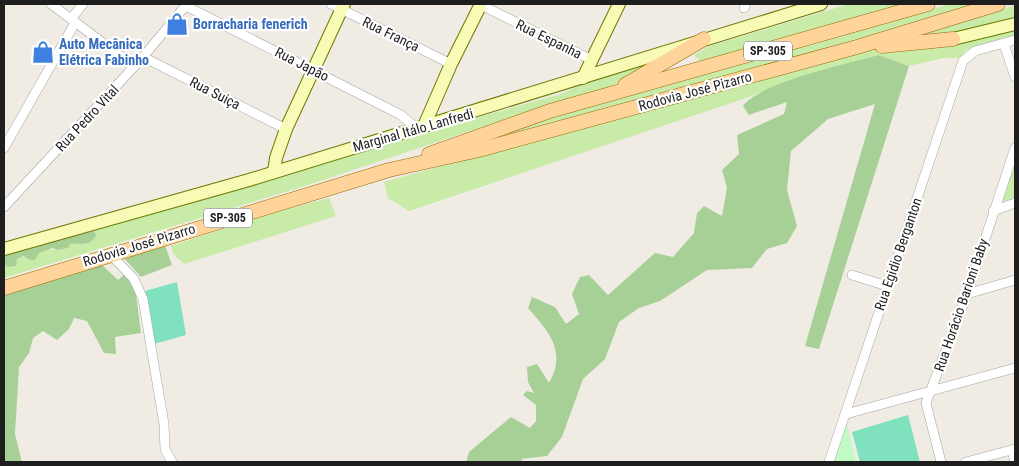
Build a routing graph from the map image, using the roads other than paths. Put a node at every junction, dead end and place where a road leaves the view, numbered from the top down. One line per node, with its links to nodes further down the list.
1 (52, 4): 10 (street)
2 (83, 4): 10 (street)
3 (480, 4): 18 (street, Rua Espanha); 19 (street)
4 (618, 4): 18 (street)
5 (821, 4): 12 (street, Marginal Itálo Lanfredi / SP-305)
6 (928, 4): 24 (main road, Rodovia José Pizarro / SP-305)
7 (998, 4): 16 (main road, Rodovia José Pizarro)
8 (186, 5): 17 (street, Rua Pedro Vital); 21 (street, Rua Japão)
9 (338, 6): 19 (street, Rua França); 21 (street)
10 (73, 21): 20 (street); 27 (street)
11 (1015, 24): 13 (street)
12 (704, 39): 23 (street, Marginal Itálo Lanfredi / SP-305); 24 (main road)
13 (953, 39): 16 (main road)
14 (1015, 40): 15 (street)
15 (1004, 44): 22 (street); 38 (street, Rua Egidio Berganton)
16 (857, 47): 29 (main road, Rodovia José Pizarro / SP-305)
17 (143, 57): 20 (street, Rua Pedro Vital); 26 (street, Rua Suiça)
18 (592, 60): 23 (street)
19 (451, 64): 25 (street)
20 (134, 66): 32 (street, Rua Pedro Vital)
21 (313, 69): 25 (street, Rua Japão); 26 (street)
22 (1015, 76)
23 (583, 78): 25 (street, Marginal Itálo Lanfredi / SP-305)
24 (607, 95): 29 (main road, Rodovia José Pizarro / SP-305)
25 (420, 127): 30 (street, Marginal Itálo Lanfredi)
26 (286, 129): 30 (street)
27 (4, 148)
28 (1015, 148): 33 (street, Rua Horácio Barioni Baby)
29 (389, 170): 35 (main road, Rodovia José Pizarro / SP-305)
30 (274, 172): 34 (street, Marginal Itálo Lanfredi)
31 (1015, 203): 33 (street)
32 (4, 205)
33 (993, 211): 40 (street, Rua Horácio Barioni Baby)
34 (4, 250)
35 (110, 255): 39 (main road, Rodovia José Pizarro / SP-305); 45 (street)
36 (852, 275): 38 (street)
37 (1015, 280): 40 (street)
38 (887, 286): 43 (street, Rua Egidio Berganton)
39 (4, 288)
40 (967, 294): 42 (street, Rua Horácio Barioni Baby)
41 (1015, 368): 42 (street)
42 (930, 390): 43 (street); 47 (street, Rua Horácio Barioni Baby)
43 (846, 414): 46 (street, Rua Egidio Berganton)
44 (1014, 450): 48 (street); 49 (street)
45 (172, 462)
46 (828, 462)
47 (941, 462)
48 (966, 462)
49 (1015, 462)

